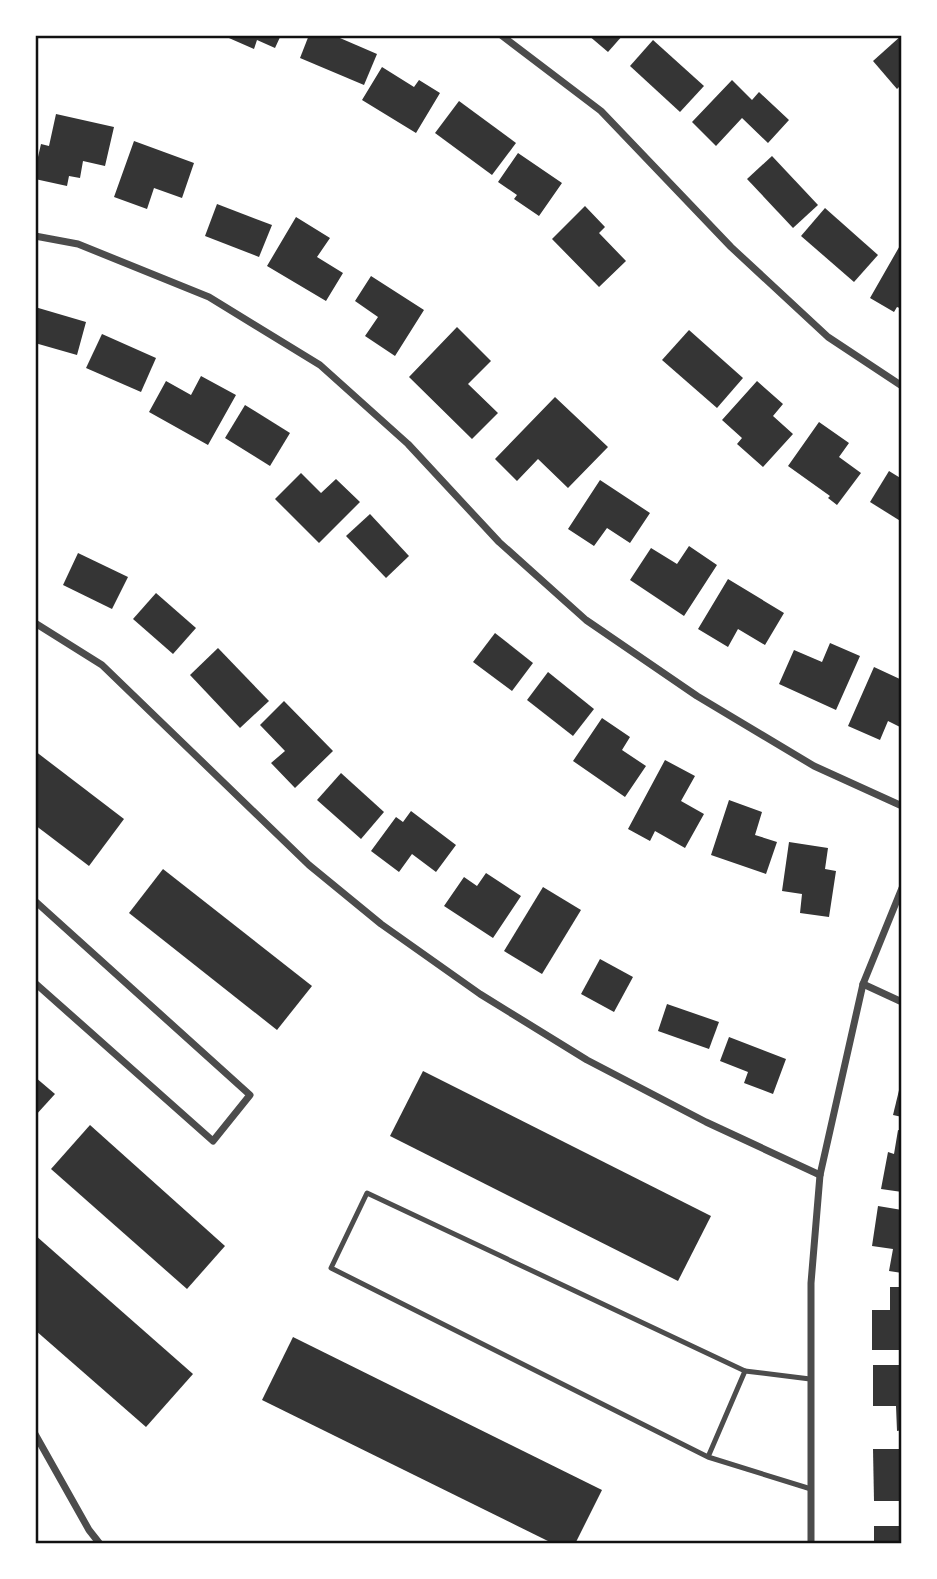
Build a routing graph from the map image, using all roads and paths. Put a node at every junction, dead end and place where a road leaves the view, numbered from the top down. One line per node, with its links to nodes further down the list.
1 (501, 35): 3 (street)
2 (35, 236): 5 (street)
3 (902, 386)
4 (35, 623): 11 (street)
5 (902, 806)
6 (902, 888): 9 (street)
7 (35, 901): 8 (street)
8 (35, 983)
9 (863, 984): 10 (street); 11 (street)
10 (902, 1002)
11 (820, 1175): 13 (street)
12 (745, 1371): 13 (lane); 15 (lane); 15 (lane)
13 (810, 1379): 16 (street)
14 (35, 1434): 17 (street)
15 (708, 1457): 16 (lane)
16 (811, 1489): 18 (street)
17 (100, 1544)
18 (811, 1544)

